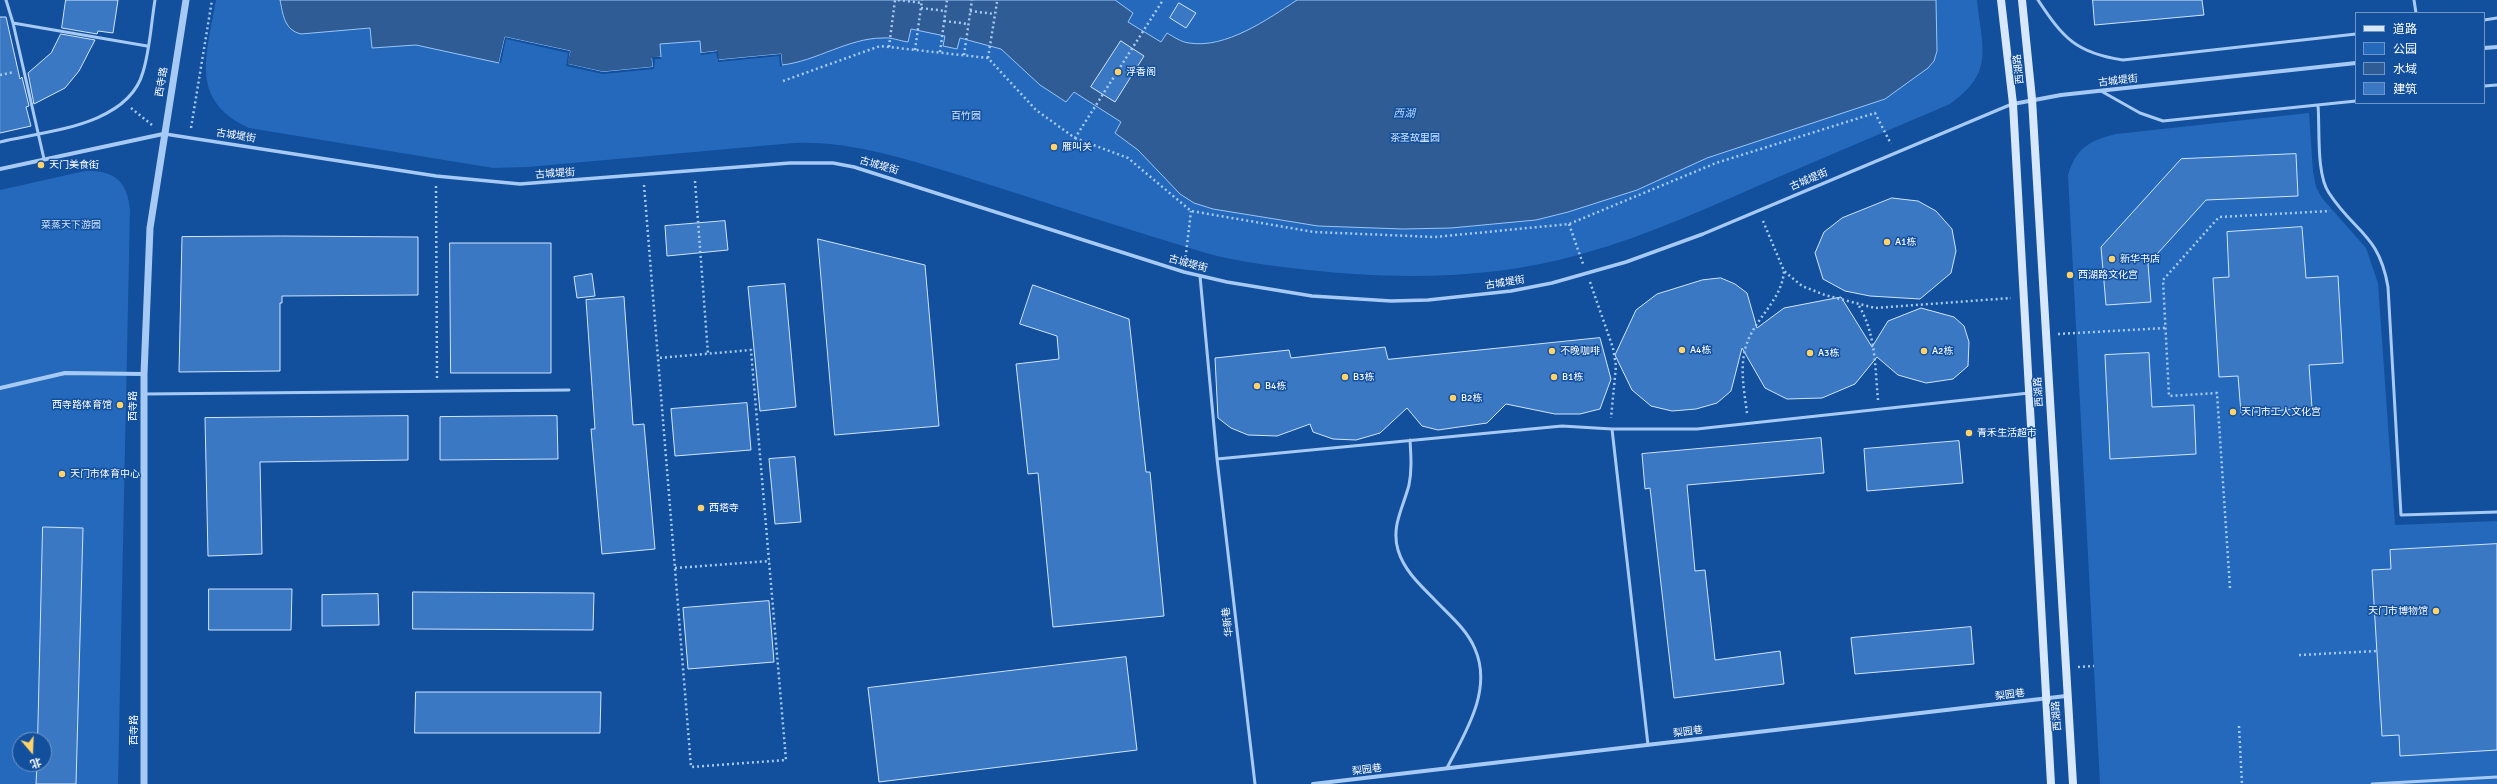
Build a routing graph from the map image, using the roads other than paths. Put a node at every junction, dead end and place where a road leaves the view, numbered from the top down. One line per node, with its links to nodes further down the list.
1 (6, 0): 11 (lane)
2 (155, 0): 13 (lane)
3 (186, 0): 25 (street, 西寺路)
4 (2001, 0): 22 (main road, 西湖路)
5 (2022, 0): 20 (main road, 西湖路)
6 (2038, 0): 12 (lane)
7 (2414, 0): 8 (lane)
8 (2416, 12)
9 (2497, 18): 10 (lane)
10 (2485, 20)
11 (14, 24): 13 (lane); 24 (lane)
12 (2355, 34)
13 (147, 46): 24 (lane)
14 (2497, 47): 15 (street)
15 (2485, 48)
16 (2355, 62): 19 (street, 古城堤街)
17 (2497, 85): 18 (lane)
18 (2485, 86)
19 (2101, 91): 20 (street, 古城堤街); 23 (lane)
20 (2032, 99): 22 (street, 古城堤街); 39 (main road, 西湖路)
21 (2355, 101): 23 (lane)
22 (2013, 104): 29 (street, 古城堤街); 33 (main road, 西湖路)
23 (2318, 105): 38 (lane)
24 (38, 133): 26 (lane); 27 (lane)
25 (163, 134): 27 (street, 古城堤街); 29 (street, 古城堤街); 30 (street, 西寺路)
26 (0, 142)
27 (44, 159): 28 (street, 古城堤街)
28 (0, 169)
29 (1200, 276): 37 (lane, 华新巷)
30 (144, 374): 31 (street); 34 (street, 西寺路)
31 (0, 388)
32 (569, 390): 34 (lane)
33 (2028, 393): 35 (lane); 40 (main road, 西湖路)
34 (143, 394): 44 (street, 西寺路)
35 (1612, 429): 36 (lane); 41 (lane)
36 (1410, 440): 37 (lane); 42 (lane)
37 (1217, 459): 45 (lane, 华新巷)
38 (2497, 512)
39 (2066, 696): 40 (street, 梨园巷); 48 (main road, 西湖路)
40 (2045, 699): 41 (street, 梨园巷); 47 (main road, 西湖路)
41 (1648, 745): 42 (street, 梨园巷)
42 (1447, 768): 46 (street, 梨园巷)
43 (2497, 777): 49 (lane)
44 (144, 784)
45 (1255, 784)
46 (1313, 784)
47 (2051, 784)
48 (2073, 784)
49 (2372, 784)

